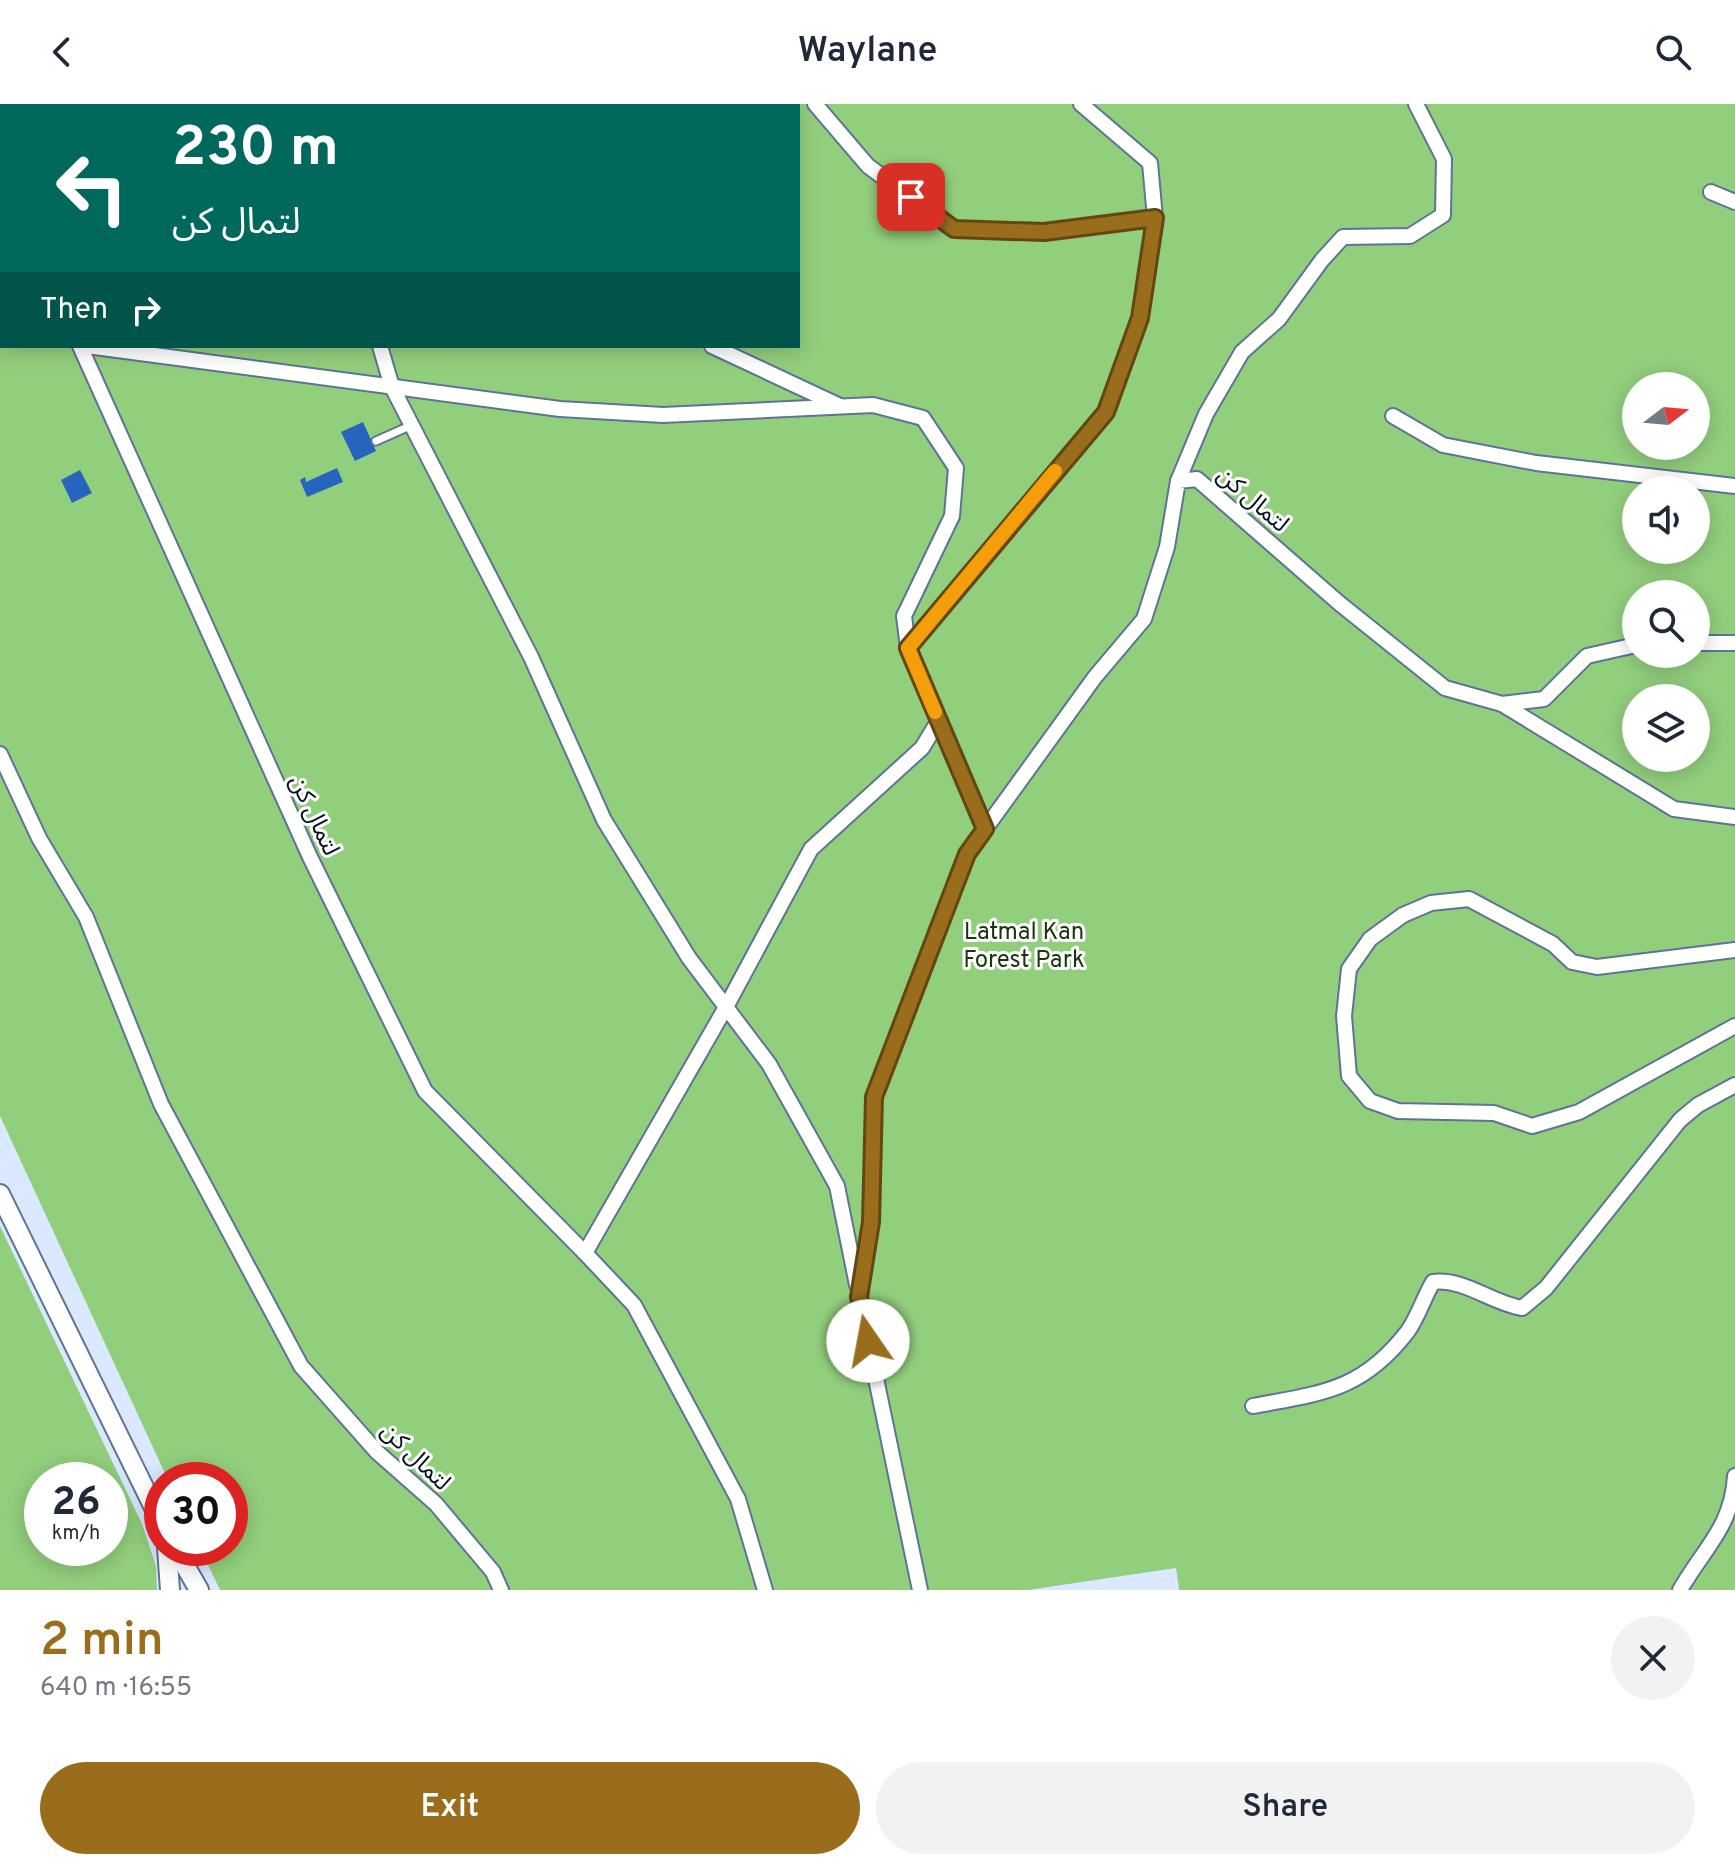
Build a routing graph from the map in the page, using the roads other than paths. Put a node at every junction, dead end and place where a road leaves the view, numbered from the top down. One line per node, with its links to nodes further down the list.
1 (815, 104): 6 (street)
2 (1081, 104): 6 (street)
3 (1416, 104): 16 (street)
4 (1711, 192): 5 (street)
5 (1735, 202)
6 (1155, 218): 20 (street)
7 (81, 348): 32 (street, لتمال کن)
8 (102, 348): 11 (street)
9 (381, 348): 11 (street, لتمال کن)
10 (716, 348): 12 (street)
11 (392, 387): 12 (street); 14 (street, لتمال کن)
12 (844, 408): 20 (street)
13 (1393, 416): 17 (street)
14 (412, 425): 15 (lane); 28 (street, لتمال کن)
15 (376, 441)
16 (1178, 481): 22 (street, لتمال کن); 26 (street, لتمال کن)
17 (1735, 486)
18 (1710, 643): 19 (street)
19 (1735, 643)
20 (908, 648): 23 (street)
21 (1622, 648): 22 (street, لتمال کن)
22 (1502, 704): 25 (street)
23 (939, 720): 26 (street); 28 (street)
24 (0, 754): 41 (street, لتمال کن)
25 (1735, 817)
26 (985, 829): 33 (street, لتمال کن)
27 (1735, 950): 29 (street)
28 (726, 1007): 32 (street); 33 (street, لتمال کن)
29 (1735, 1026)
30 (1735, 1085): 34 (street)
31 (0, 1194): 36 (main road)
32 (585, 1253): 42 (street, لتمال کن)
33 (859, 1297): 43 (street, لتمال کن)
34 (1253, 1406)
35 (1735, 1476): 44 (street)
36 (144, 1487)
37 (168, 1566): 39 (main road)
38 (185, 1566): 40 (main road)
39 (170, 1590)
40 (199, 1590)
41 (501, 1590)
42 (765, 1590)
43 (920, 1590)
44 (1680, 1590)

